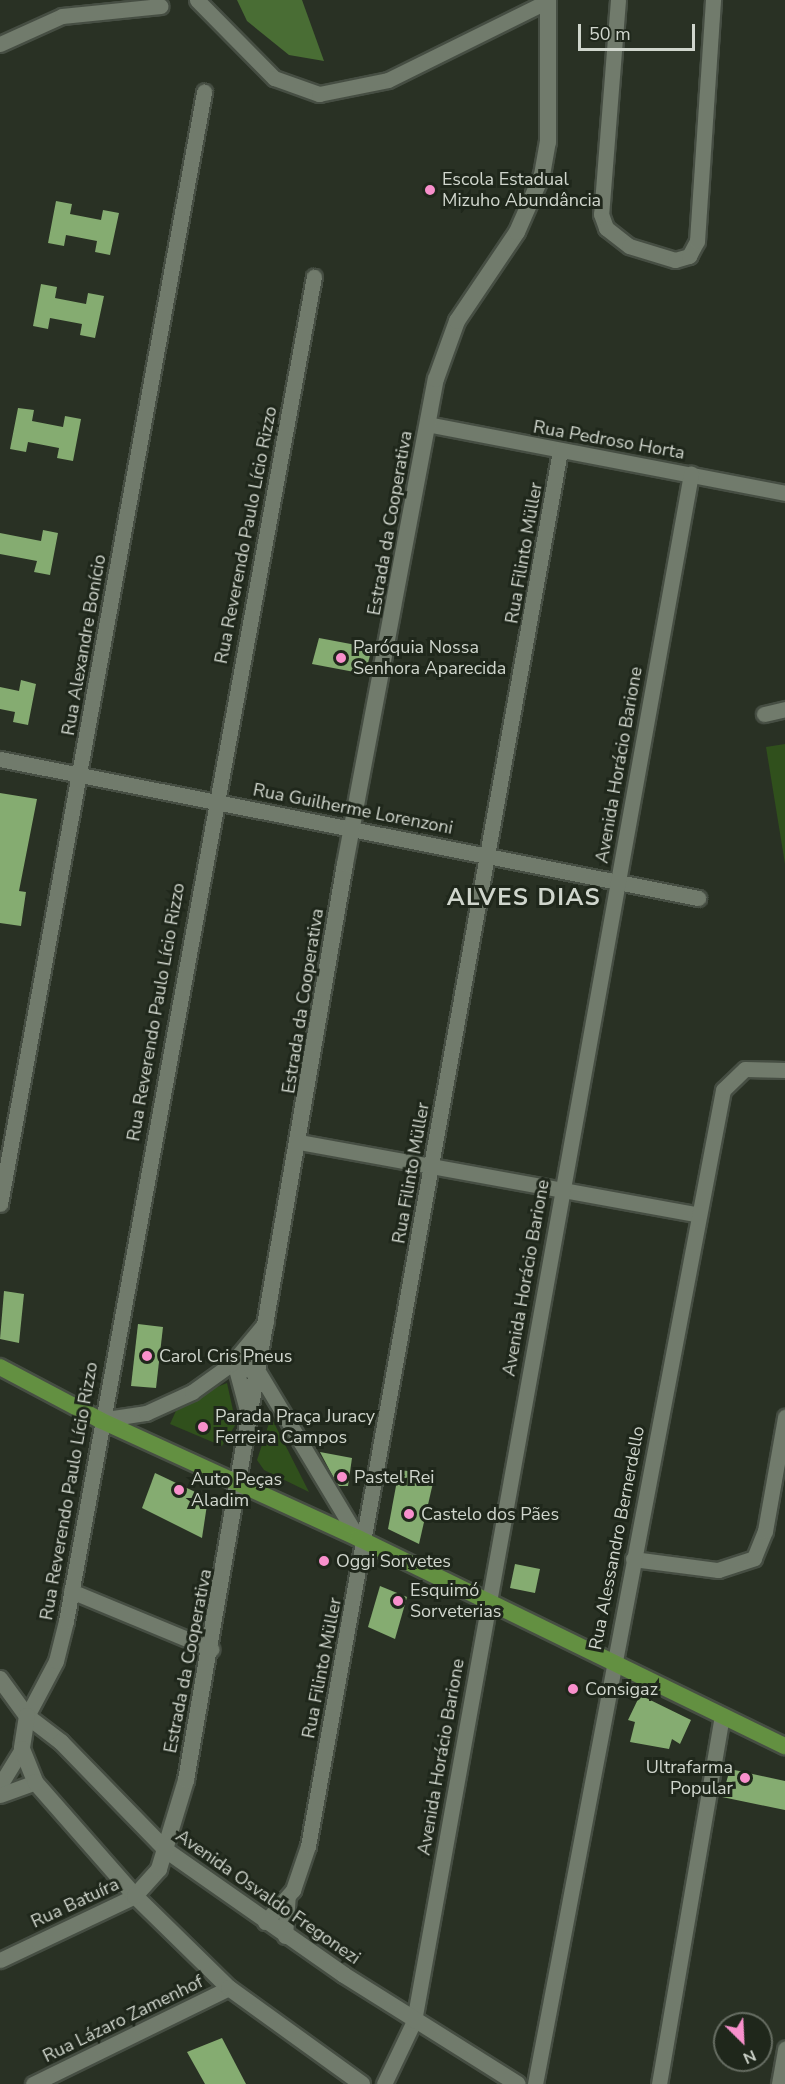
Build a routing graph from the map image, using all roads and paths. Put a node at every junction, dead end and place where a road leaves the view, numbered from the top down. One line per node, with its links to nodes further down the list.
1 (197, 0): 4 (street)
2 (618, 0): 3 (street)
3 (713, 0)
4 (548, 1): 9 (street, Estrada da Cooperativa)
5 (160, 6): 6 (street)
6 (0, 44)
7 (204, 92): 16 (street, Rua Alexandre Bonício)
8 (314, 277): 17 (street, Rua Reverendo Paulo Lício Rizzo)
9 (427, 424): 10 (street, Rua Pedroso Horta); 18 (street, Estrada da Cooperativa)
10 (560, 451): 11 (street, Rua Pedroso Horta); 19 (street, Rua Filinto Müller)
11 (691, 474): 12 (street, Rua Pedroso Horta); 20 (street, Avenida Horácio Barione)
12 (785, 493)
13 (785, 709): 14 (street)
14 (764, 714)
15 (0, 759): 16 (street, Rua Guilherme Lorenzoni)
16 (81, 777): 17 (street, Rua Guilherme Lorenzoni); 26 (street, Rua Alexandre Bonício)
17 (215, 802): 18 (street, Rua Guilherme Lorenzoni); 33 (street, Rua Reverendo Paulo Lício Rizzo)
18 (353, 827): 19 (street, Rua Guilherme Lorenzoni); 23 (street, Estrada da Cooperativa)
19 (491, 856): 20 (street, Rua Guilherme Lorenzoni); 24 (street, Rua Filinto Müller)
20 (618, 881): 21 (street, Rua Guilherme Lorenzoni); 25 (street, Avenida Horácio Barione)
21 (698, 898)
22 (785, 1070): 27 (street, Rua Alessandro Bernerdello)
23 (299, 1142): 24 (street); 28 (street, Estrada da Cooperativa)
24 (431, 1166): 25 (street); 36 (street, Rua Filinto Müller)
25 (563, 1189): 27 (street); 39 (street, Avenida Horácio Barione)
26 (0, 1204)
27 (697, 1214): 37 (street, Rua Alessandro Bernerdello)
28 (266, 1322): 29 (street, Estrada da Cooperativa); 31 (street, Estrada da Cooperativa)
29 (233, 1364): 31 (street); 33 (street); 34 (street, Estrada da Cooperativa)
30 (0, 1366): 33 (main road)
31 (259, 1373): 34 (street, Estrada da Cooperativa); 36 (street)
32 (785, 1417): 37 (street)
33 (100, 1420): 35 (main road); 38 (street, Rua Reverendo Paulo Lício Rizzo)
34 (249, 1420): 35 (street, Estrada da Cooperativa)
35 (240, 1487): 36 (main road); 40 (street, Estrada da Cooperativa)
36 (362, 1540): 39 (main road); 52 (street, Rua Filinto Müller)
37 (633, 1559): 41 (street, Rua Alessandro Bernerdello)
38 (72, 1591): 40 (street); 44 (street, Rua Reverendo Paulo Lício Rizzo)
39 (489, 1604): 41 (main road); 57 (street, Avenida Horácio Barione)
40 (211, 1649): 50 (street, Estrada da Cooperativa)
41 (613, 1664): 43 (main road); 63 (street, Rua Alessandro Bernerdello)
42 (0, 1679): 44 (street, Avenida Osvaldo Fregonezi)
43 (722, 1715): 45 (main road); 64 (street)
44 (27, 1716): 46 (street, Rua Reverendo Paulo Lício Rizzo); 50 (street, Avenida Osvaldo Fregonezi)
45 (785, 1746)
46 (22, 1749): 47 (street); 48 (street)
47 (35, 1782): 49 (street); 51 (street)
48 (0, 1785)
49 (0, 1795)
50 (167, 1851): 51 (street, Estrada da Cooperativa); 53 (street, Avenida Osvaldo Fregonezi)
51 (135, 1896): 55 (street, Rua Batuíra); 56 (street)
52 (288, 1897): 53 (street, Rua Filinto Müller); 54 (street, Rua Filinto Müller)
53 (265, 1922): 54 (street, Avenida Osvaldo Fregonezi)
54 (285, 1936): 57 (street, Avenida Osvaldo Fregonezi)
55 (0, 1960)
56 (229, 1988): 59 (street, Rua Lázaro Zamenhof); 60 (street)
57 (414, 2021): 61 (street, Avenida Horácio Barione); 62 (street, Avenida Osvaldo Fregonezi)
58 (785, 2049): 65 (street)
59 (33, 2084)
60 (362, 2084)
61 (384, 2084)
62 (518, 2084)
63 (535, 2084)
64 (659, 2084)
65 (779, 2084)

